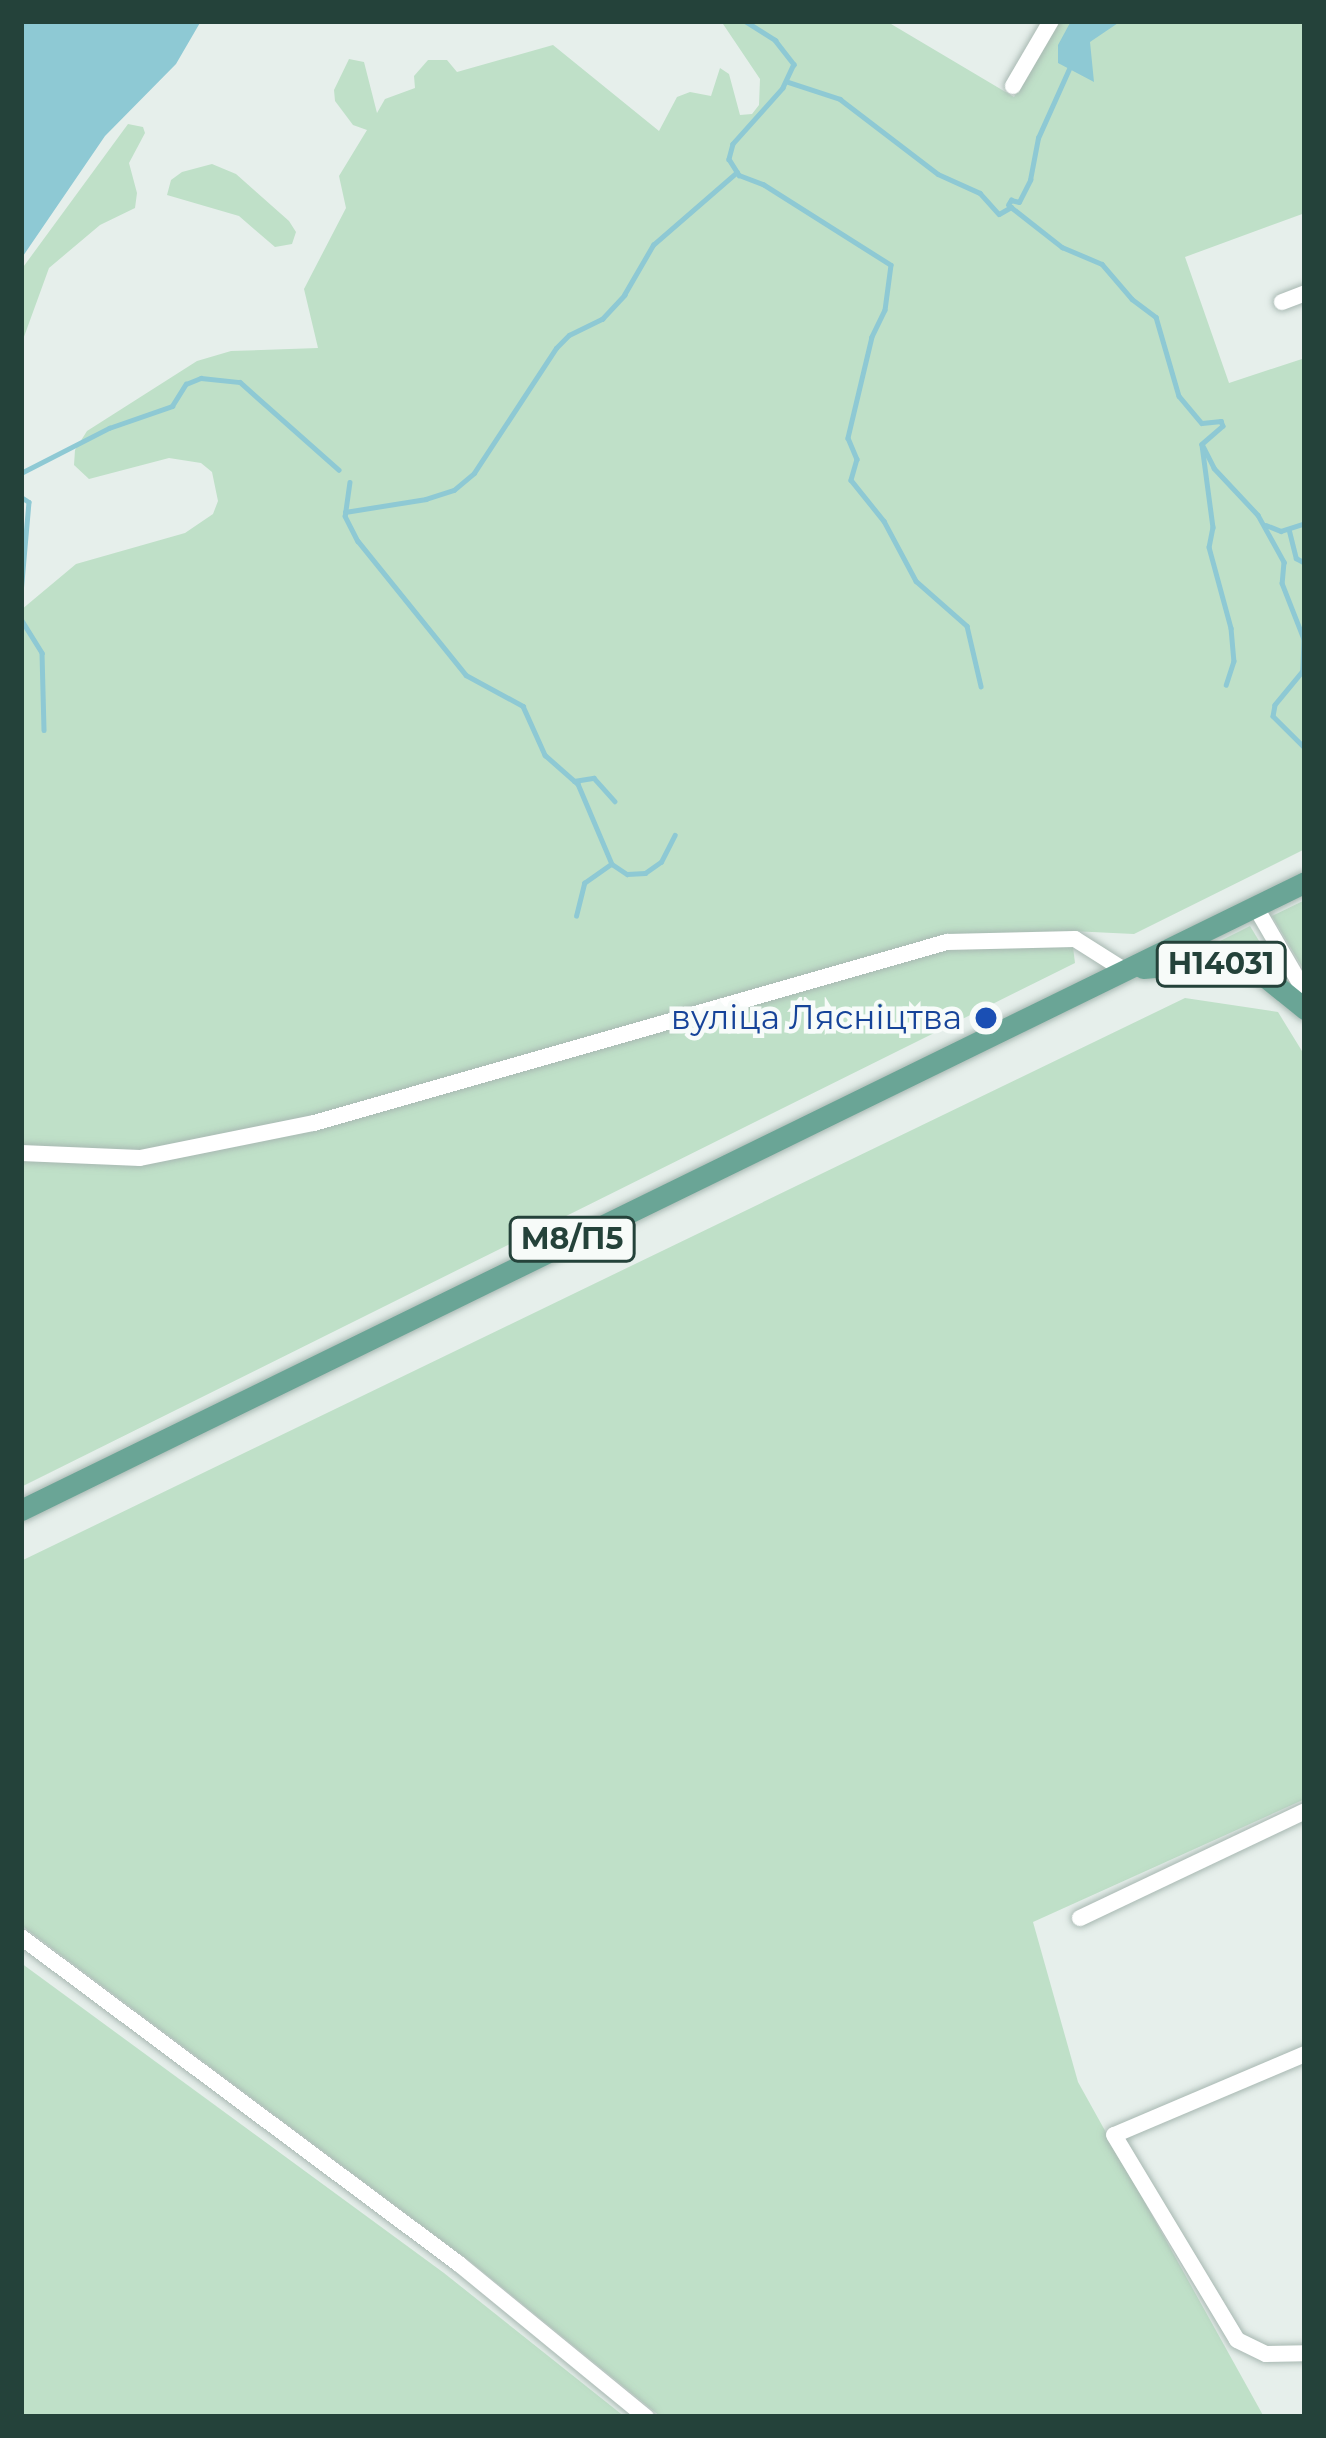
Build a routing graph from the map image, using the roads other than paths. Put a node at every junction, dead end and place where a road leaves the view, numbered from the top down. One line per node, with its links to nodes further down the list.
1 (1051, 21): 2 (street)
2 (1013, 86)
3 (1305, 293): 4 (street)
4 (1282, 302)
5 (1305, 882): 6 (main road, М8/П5)
6 (1255, 906): 7 (main road, М8/П5); 8 (street, Н14031)
7 (1124, 970): 9 (main road, Н14031); 10 (street); 11 (main road, М8/П5)
8 (1305, 992)
9 (1305, 1009)
10 (21, 1153)
11 (21, 1510)
12 (1305, 1811): 13 (street)
13 (1080, 1918)
14 (21, 1936): 17 (street)
15 (1305, 2054): 16 (street)
16 (1305, 2353)
17 (646, 2417)

